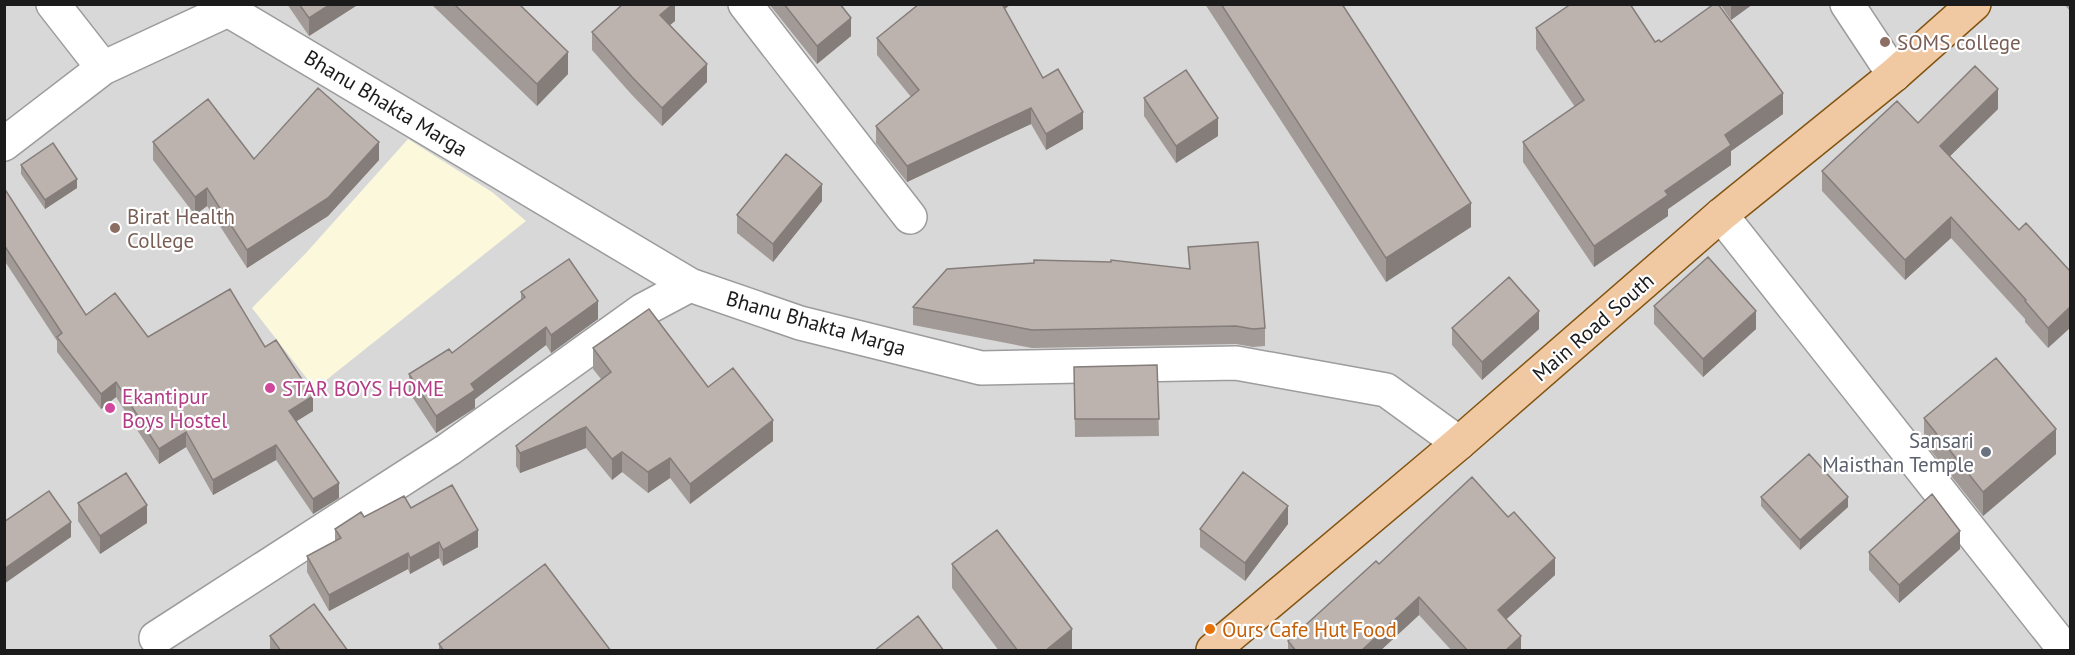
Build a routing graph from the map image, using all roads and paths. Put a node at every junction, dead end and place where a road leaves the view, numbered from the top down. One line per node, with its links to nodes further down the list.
1 (53, 4): 6 (street)
2 (745, 4): 10 (street)
3 (1847, 4): 7 (street)
4 (1974, 4): 7 (main road, Main Road South)
5 (231, 7): 6 (street); 11 (street, Bhanu Bhakta Marga)
6 (103, 68): 8 (street)
7 (1894, 75): 9 (main road, Main Road South)
8 (4, 144)
9 (1721, 215): 12 (main road, Main Road South); 15 (street)
10 (910, 217)
11 (690, 285): 12 (street, Bhanu Bhakta Marga); 13 (street)
12 (1459, 442): 14 (main road, Main Road South)
13 (156, 638)
14 (1213, 651)
15 (2065, 651)

